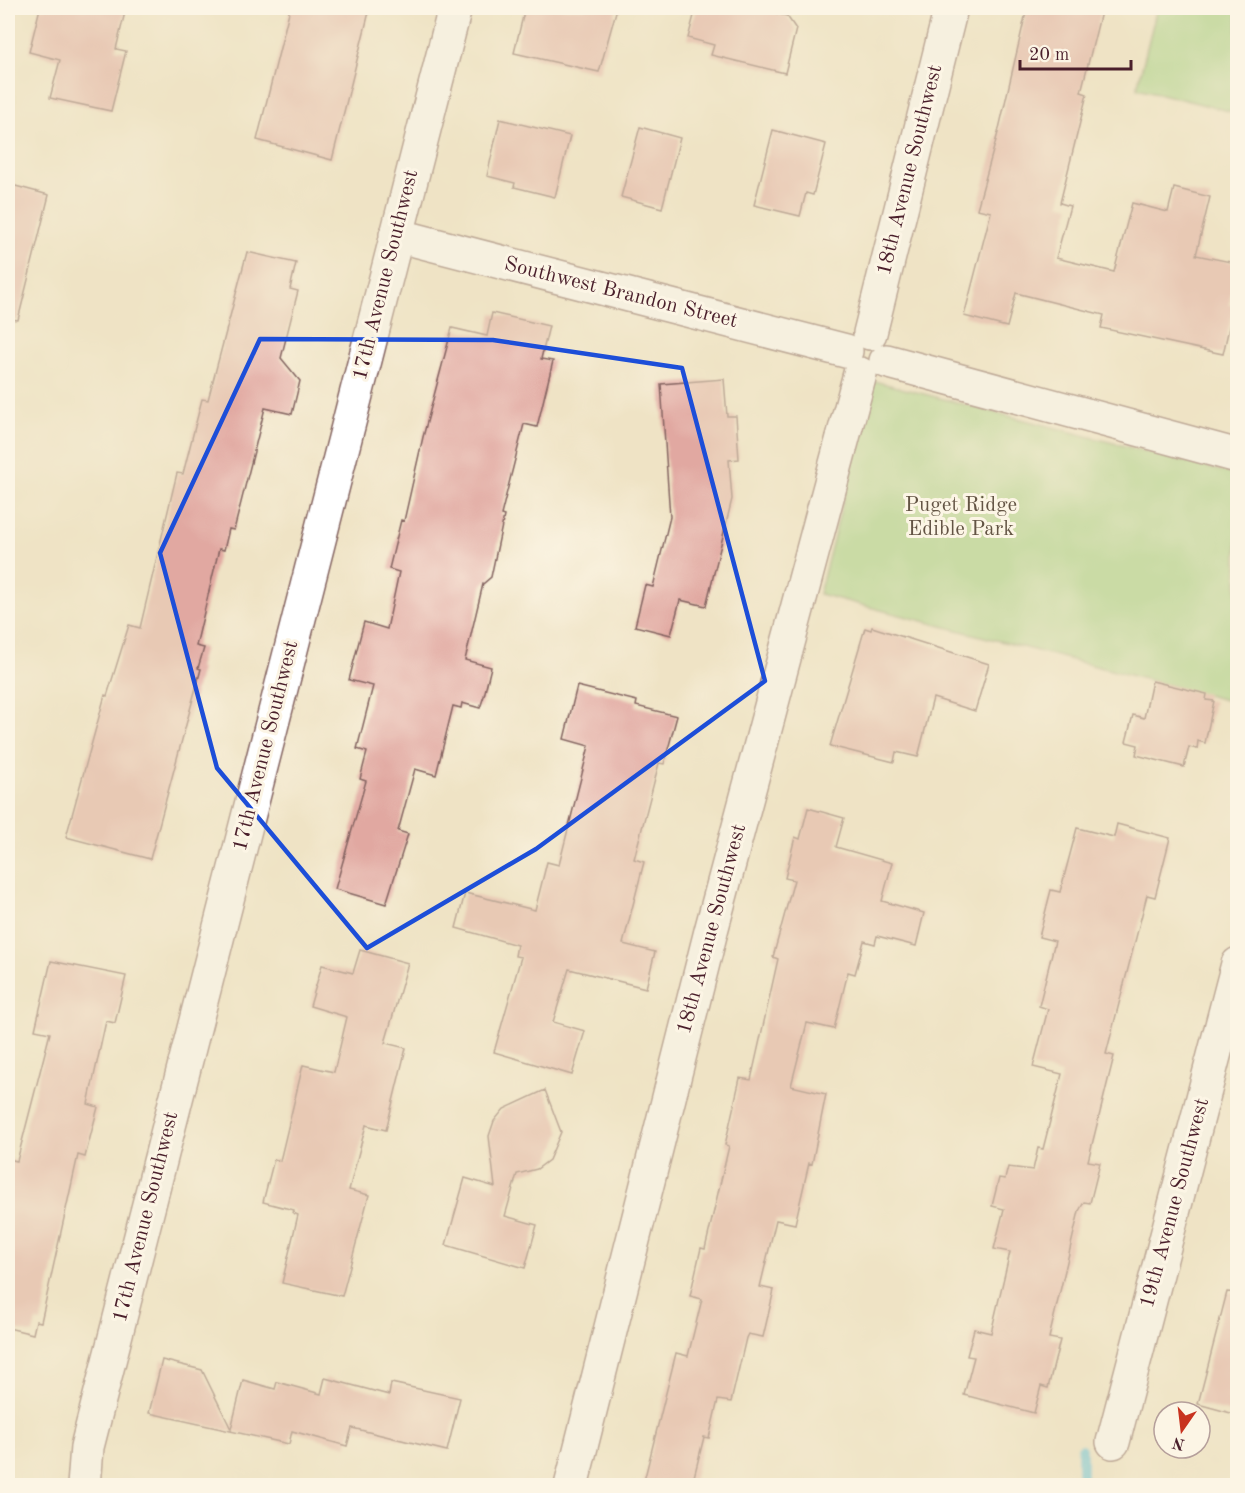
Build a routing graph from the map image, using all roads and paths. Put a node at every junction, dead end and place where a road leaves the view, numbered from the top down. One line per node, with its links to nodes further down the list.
1 (454, 8): 3 (street, 17th Avenue Southwest)
2 (951, 8): 4 (street, 18th Avenue Southwest)
3 (396, 235): 4 (street, Southwest Brandon Street); 8 (street, 17th Avenue Southwest)
4 (865, 355): 5 (street, Southwest Brandon Street); 9 (street, 18th Avenue Southwest)
5 (1238, 456)
6 (1238, 964): 7 (street, 19th Avenue Southwest)
7 (1113, 1442)
8 (84, 1485)
9 (571, 1485)

